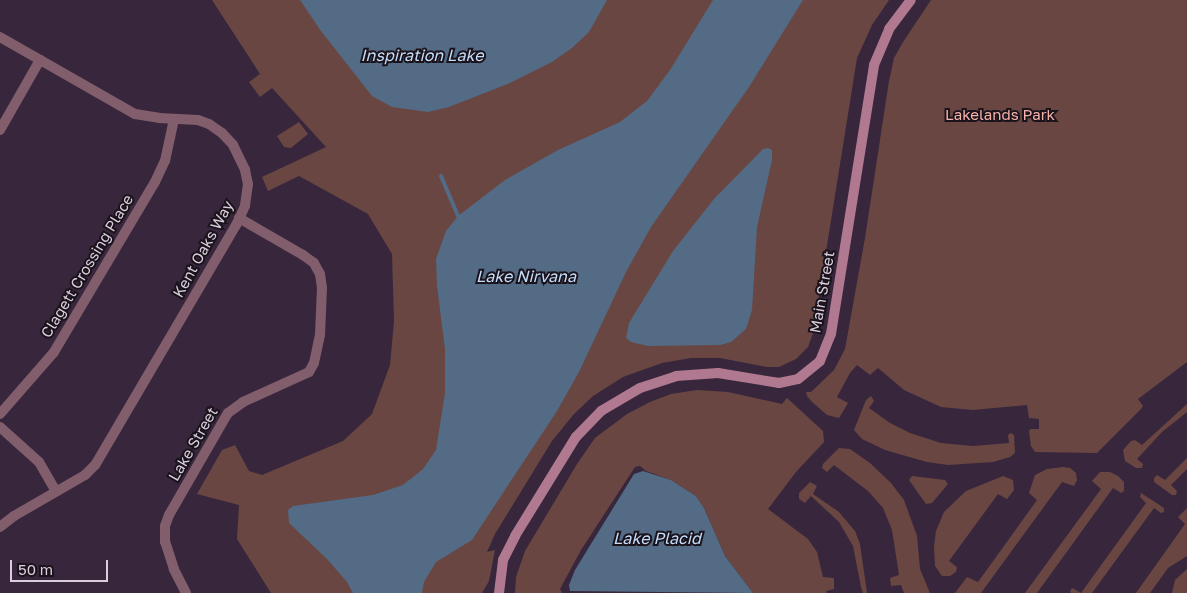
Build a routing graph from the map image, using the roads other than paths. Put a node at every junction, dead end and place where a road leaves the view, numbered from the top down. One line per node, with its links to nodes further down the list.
1 (911, 0): 12 (street, Main Street)
2 (0, 37): 3 (street, Kent Oaks Way)
3 (40, 60): 4 (street, Kent Oaks Way); 5 (street)
4 (174, 119): 6 (street, Kent Oaks Way); 7 (street, Clagett Crossing Place)
5 (0, 130)
6 (239, 218): 9 (street, Kent Oaks Way); 11 (street, Lake Street)
7 (0, 414)
8 (0, 427): 9 (street)
9 (56, 492): 10 (street, Kent Oaks Way)
10 (0, 527)
11 (186, 593)
12 (499, 593)

